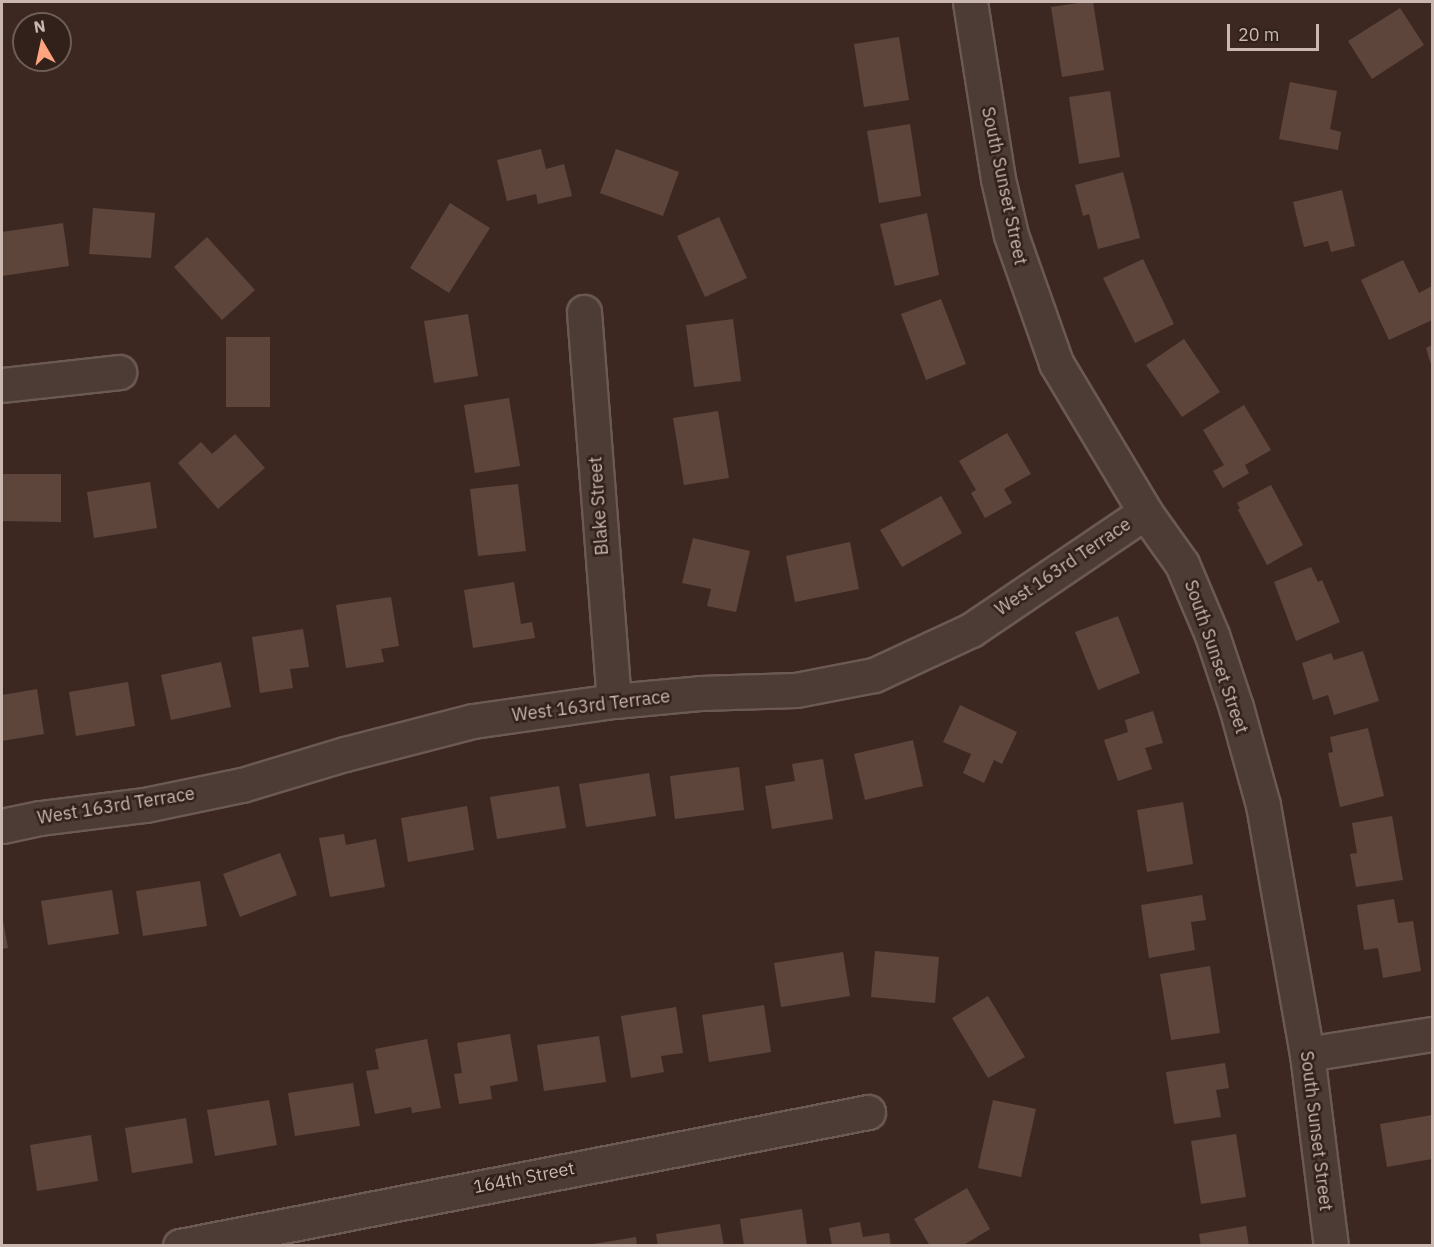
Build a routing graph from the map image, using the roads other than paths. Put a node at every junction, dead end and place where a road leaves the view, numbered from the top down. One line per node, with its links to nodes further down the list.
1 (970, 2): 5 (street, South Sunset Street)
2 (585, 312): 6 (street, Blake Street)
3 (119, 372): 4 (street)
4 (2, 385)
5 (1145, 512): 6 (street, West 163rd Terrace); 9 (street, South Sunset Street)
6 (614, 701): 7 (street, West 163rd Terrace)
7 (2, 826)
8 (1432, 1034): 9 (street)
9 (1307, 1054): 12 (street, South Sunset Street)
10 (868, 1112): 11 (street, 164th Street)
11 (180, 1245)
12 (1331, 1245)

